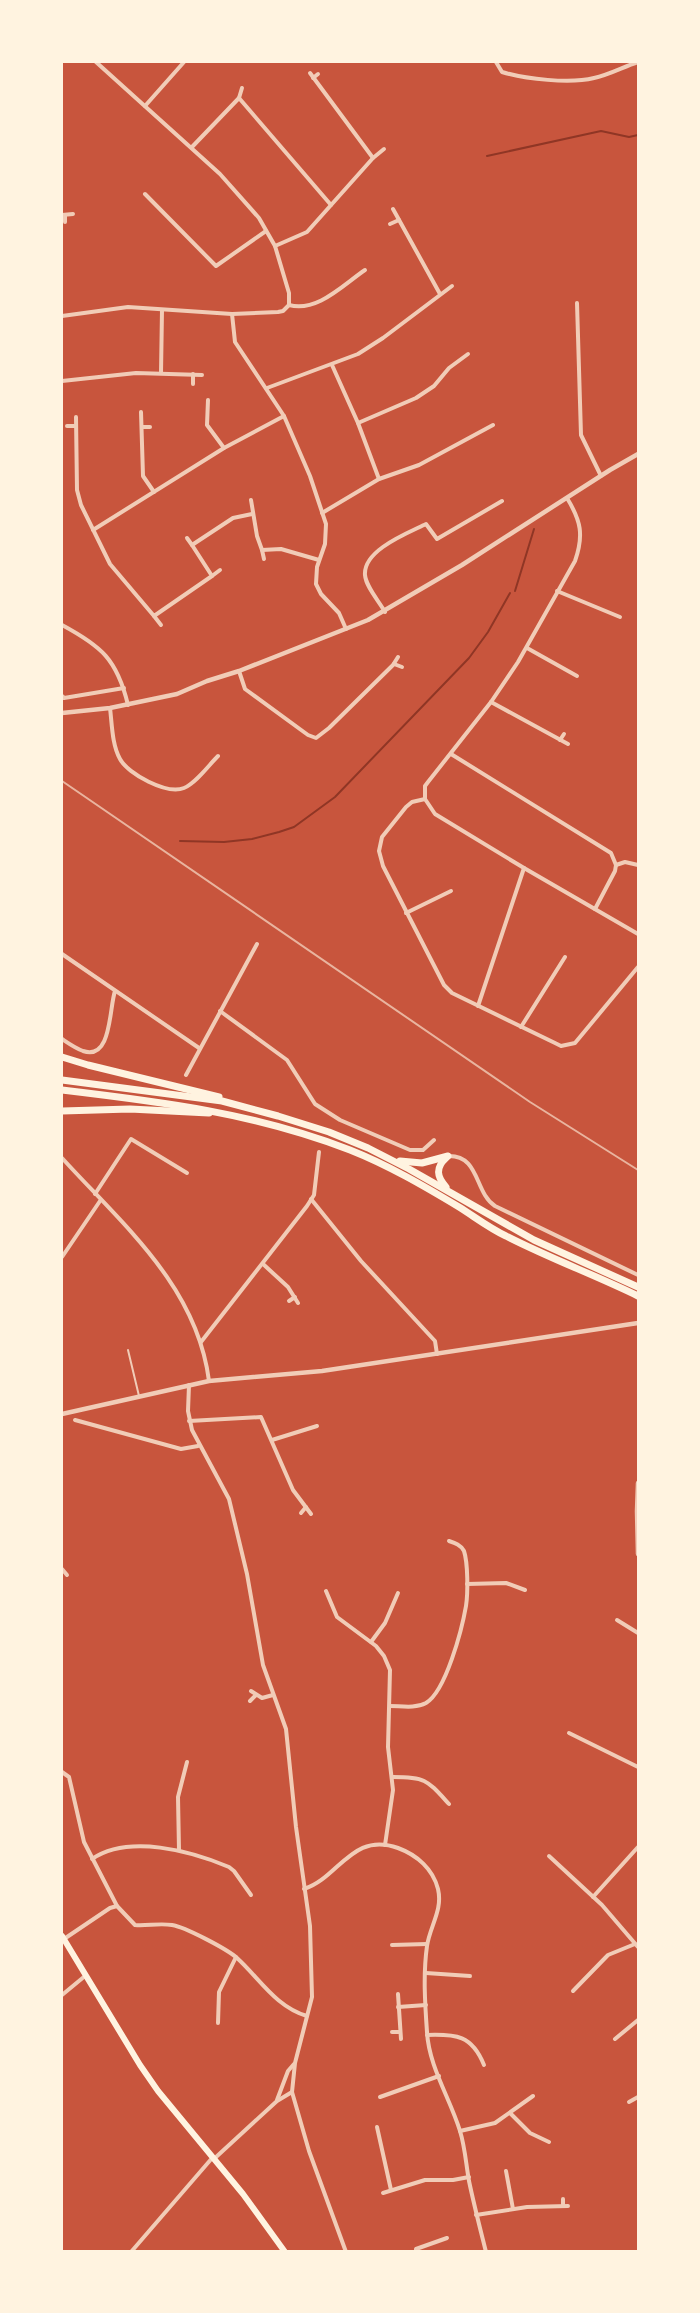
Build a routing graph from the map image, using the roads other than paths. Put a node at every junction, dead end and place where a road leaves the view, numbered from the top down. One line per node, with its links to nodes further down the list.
1 (97, 62): 8 (street)
2 (184, 62): 8 (street)
3 (495, 62): 4 (street)
4 (638, 62)
5 (318, 74): 11 (street)
6 (242, 88): 7 (street)
7 (239, 98): 9 (street); 13 (street)
8 (145, 106): 9 (street)
9 (192, 147): 20 (street)
10 (384, 149): 11 (street)
11 (373, 158): 13 (street)
12 (145, 194): 20 (street)
13 (331, 205): 21 (street)
14 (393, 209): 17 (street)
15 (73, 214): 16 (street)
16 (63, 215): 18 (street)
17 (399, 219): 19 (street); 26 (street)
18 (65, 222)
19 (390, 224)
20 (266, 231): 21 (street)
21 (275, 246): 28 (street)
22 (351, 269): 24 (street)
23 (365, 270): 24 (street)
24 (356, 276): 28 (street)
25 (452, 286): 26 (street)
26 (440, 294): 33 (street)
27 (577, 303): 52 (street)
28 (289, 305): 30 (street)
29 (162, 309): 30 (street); 31 (street); 34 (street)
30 (232, 314): 39 (street)
31 (62, 316)
32 (468, 354): 44 (street)
33 (332, 365): 39 (street); 44 (street)
34 (161, 373): 35 (street); 37 (street)
35 (194, 374): 36 (street); 38 (street)
36 (202, 375)
37 (62, 381)
38 (193, 384)
39 (267, 388): 42 (street)
40 (208, 400): 50 (street)
41 (141, 412): 48 (street)
42 (284, 416): 50 (street); 58 (street)
43 (76, 417): 47 (street)
44 (358, 423): 53 (street)
45 (493, 425): 53 (street)
46 (67, 426): 47 (street)
47 (76, 426): 60 (street)
48 (142, 427): 49 (street); 54 (street)
49 (150, 427)
50 (224, 448): 54 (street)
51 (639, 454): 52 (street)
52 (601, 476): 55 (street)
53 (379, 479): 58 (street)
54 (153, 492): 60 (street)
55 (567, 498): 68 (street); 69 (street)
56 (251, 500): 59 (street)
57 (502, 501): 69 (street)
58 (322, 513): 65 (street)
59 (252, 514): 62 (street); 63 (street)
60 (93, 530): 70 (street)
61 (187, 538): 62 (street)
62 (192, 545): 67 (street)
63 (262, 550): 64 (street); 65 (street)
64 (264, 559)
65 (319, 560): 74 (street)
66 (220, 570): 67 (street)
67 (212, 576): 70 (street)
68 (557, 591): 71 (street); 75 (street)
69 (385, 612): 74 (street)
70 (153, 616): 73 (street)
71 (620, 617)
72 (62, 625): 81 (street)
73 (160, 625)
74 (346, 629): 79 (street)
75 (526, 648): 80 (street); 83 (street)
76 (398, 657): 77 (street)
77 (394, 664): 78 (street); 79 (street)
78 (402, 667)
79 (239, 671): 84 (street)
80 (577, 676)
81 (124, 688): 82 (street); 84 (street)
82 (62, 696)
83 (491, 702): 88 (street); 90 (street)
84 (128, 705): 85 (street)
85 (110, 708): 86 (street); 91 (street)
86 (62, 713)
87 (564, 734): 88 (street)
88 (560, 740): 89 (street)
89 (568, 744)
90 (451, 754): 92 (street); 93 (street)
91 (218, 756)
92 (425, 799): 95 (street); 98 (street)
93 (616, 865): 94 (street); 97 (street)
94 (639, 865)
95 (524, 868): 97 (street); 105 (street)
96 (452, 891): 98 (street)
97 (596, 909): 99 (street)
98 (406, 915): 105 (street)
99 (639, 934)
100 (257, 944): 106 (street)
101 (62, 954): 104 (street)
102 (565, 957): 107 (street)
103 (639, 967): 107 (street)
104 (115, 992): 108 (street); 109 (street)
105 (478, 1006): 107 (street)
106 (220, 1011): 109 (street); 117 (street)
107 (521, 1027)
108 (62, 1039)
109 (199, 1048): 111 (street)
110 (62, 1057): 116 (highway)
111 (186, 1075)
112 (62, 1080): 116 (highway)
113 (62, 1090): 115 (highway)
114 (62, 1111): 115 (highway)
115 (235, 1115): 131 (highway)
116 (284, 1118): 121 (highway)
117 (434, 1140)
118 (319, 1152): 125 (street)
119 (448, 1156): 121 (highway); 124 (highway); 129 (street)
120 (62, 1158): 123 (street)
121 (388, 1158): 124 (highway)
122 (187, 1173): 123 (street)
123 (95, 1194): 126 (street)
124 (453, 1195): 130 (highway)
125 (312, 1199): 128 (street); 138 (street)
126 (101, 1201): 127 (street); 136 (street)
127 (62, 1257)
128 (263, 1263): 132 (street); 136 (street)
129 (639, 1275)
130 (639, 1287)
131 (639, 1296)
132 (295, 1297): 133 (street); 134 (street)
133 (289, 1301)
134 (298, 1303)
135 (637, 1324): 138 (street)
136 (201, 1342): 139 (street)
137 (128, 1350): 141 (lane)
138 (437, 1354): 139 (street)
139 (209, 1381): 140 (street)
140 (189, 1385): 141 (street); 144 (street)
141 (139, 1396): 142 (street)
142 (62, 1414)
143 (75, 1420): 149 (street)
144 (189, 1421): 148 (street); 149 (street)
145 (317, 1426): 146 (street)
146 (305, 1430): 147 (street); 148 (street)
147 (308, 1437)
148 (272, 1440): 151 (street)
149 (198, 1446): 168 (street)
150 (639, 1483): 152 (street)
151 (306, 1508): 153 (street); 154 (street)
152 (638, 1510): 156 (street)
153 (301, 1513)
154 (311, 1514)
155 (449, 1541): 159 (street)
156 (639, 1554)
157 (62, 1569): 158 (street)
158 (67, 1575)
159 (467, 1584): 160 (street); 170 (street)
160 (525, 1590)
161 (326, 1591): 165 (street)
162 (398, 1593): 165 (street)
163 (617, 1620): 164 (street)
164 (639, 1634)
165 (371, 1642): 170 (street)
166 (251, 1691): 167 (street)
167 (256, 1695): 168 (street); 169 (street)
168 (273, 1695): 182 (street)
169 (250, 1701)
170 (390, 1706): 175 (street)
171 (569, 1733): 173 (street)
172 (187, 1762): 179 (street)
173 (639, 1767)
174 (62, 1772): 181 (street)
175 (393, 1777): 176 (street); 177 (street)
176 (449, 1804)
177 (385, 1845): 182 (street); 187 (street)
178 (639, 1847): 184 (street)
179 (179, 1850): 181 (street); 183 (street)
180 (549, 1856): 184 (street)
181 (92, 1859): 185 (street)
182 (304, 1889): 199 (street)
183 (251, 1895)
184 (593, 1898): 189 (street)
185 (117, 1906): 186 (street); 190 (street)
186 (63, 1937): 192 (main road)
187 (427, 1944): 188 (street); 191 (street)
188 (392, 1945)
189 (637, 1946): 194 (street)
190 (236, 1957): 199 (street); 201 (street)
191 (426, 1973): 193 (street); 197 (street)
192 (85, 1976): 196 (street); 220 (main road)
193 (470, 1976)
194 (573, 1991)
195 (398, 1994): 198 (street)
196 (62, 1995)
197 (426, 2005): 198 (street); 204 (street)
198 (398, 2007): 203 (street)
199 (306, 2016): 207 (street)
200 (639, 2020): 206 (street)
201 (218, 2023)
202 (392, 2032): 203 (street)
203 (400, 2032): 205 (street)
204 (427, 2035): 208 (street); 209 (street)
205 (401, 2039)
206 (615, 2039)
207 (295, 2063): 210 (street); 214 (street)
208 (484, 2066)
209 (439, 2076): 212 (street); 218 (street)
210 (292, 2092): 214 (street); 231 (street)
211 (533, 2096): 216 (street)
212 (380, 2097)
213 (639, 2097): 215 (street)
214 (277, 2101): 220 (street)
215 (629, 2102)
216 (510, 2113): 218 (street); 219 (street)
217 (377, 2127): 223 (street)
218 (460, 2131): 222 (street)
219 (549, 2142)
220 (214, 2157): 229 (street); 230 (main road)
221 (506, 2170): 226 (street)
222 (469, 2177): 223 (street); 227 (street)
223 (391, 2190): 224 (street)
224 (382, 2193)
225 (563, 2199): 226 (street)
226 (513, 2209): 227 (street)
227 (476, 2215): 233 (street)
228 (447, 2238): 232 (street)
229 (131, 2252)
230 (285, 2252)
231 (346, 2252)
232 (416, 2252)
233 (486, 2252)

